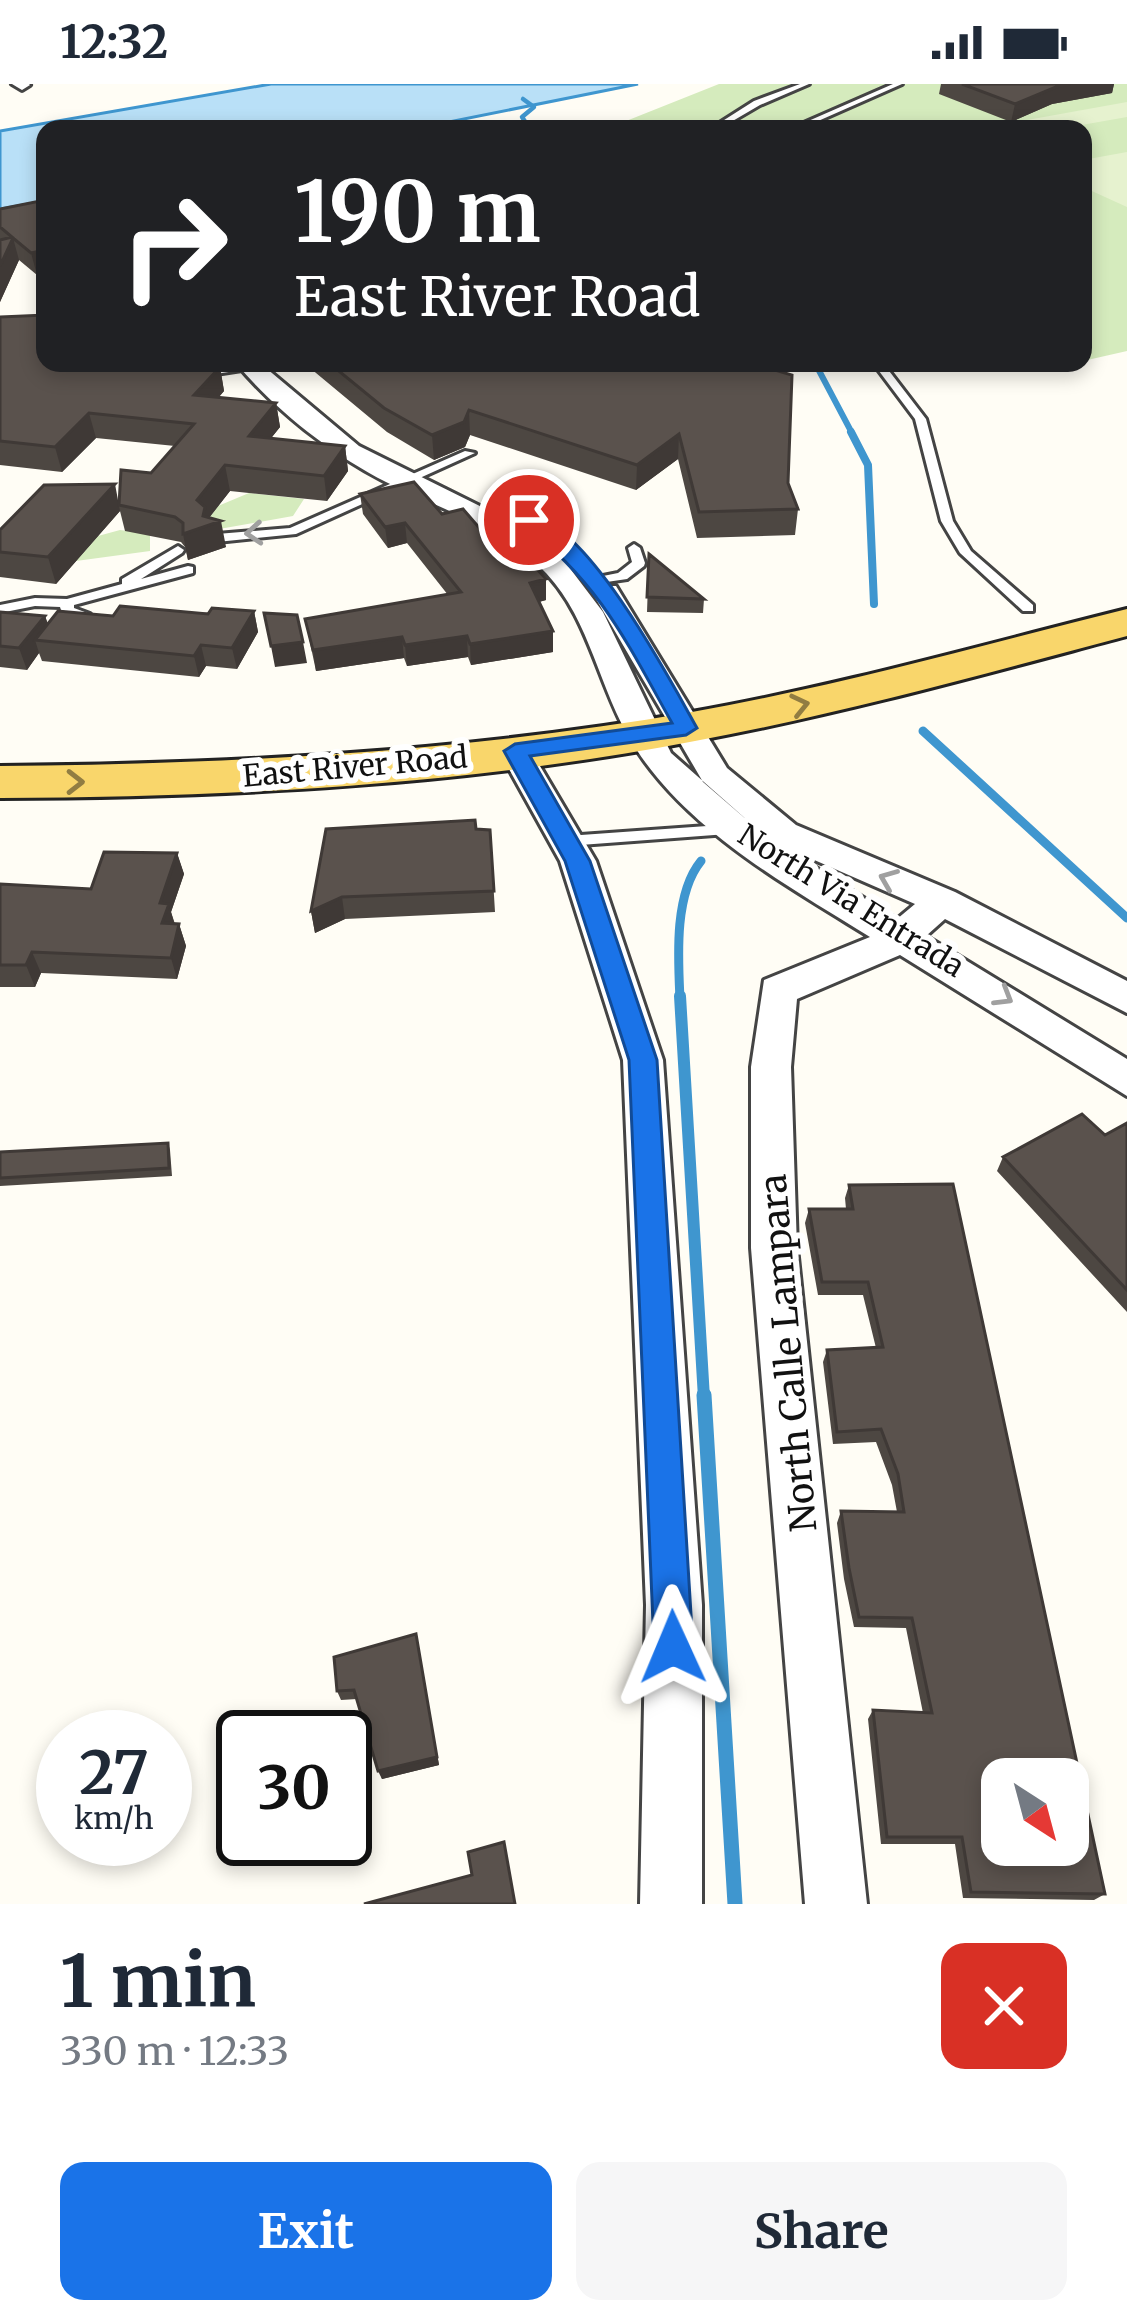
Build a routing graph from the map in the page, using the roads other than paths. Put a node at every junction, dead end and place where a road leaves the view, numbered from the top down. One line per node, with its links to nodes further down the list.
1 (806, 84): 3 (lane)
2 (899, 84): 4 (lane)
3 (729, 120)
4 (815, 120)
5 (205, 372): 8 (lane)
6 (269, 372): 10 (street, North Via Entrada)
7 (885, 372): 19 (lane)
8 (185, 375)
9 (469, 453): 10 (lane)
10 (418, 476): 11 (lane, one-way to 11); 15 (street, North Via Entrada); 23 (street, North Via Entrada)
11 (217, 538)
12 (634, 548): 15 (lane)
13 (178, 550): 17 (lane)
14 (188, 570): 17 (lane)
15 (598, 581): 23 (street, North Via Entrada)
16 (1127, 584): 19 (main road, East River Road)
17 (122, 585): 18 (lane)
18 (67, 603): 20 (lane); 21 (lane)
19 (1028, 608): 23 (main road, East River Road)
20 (0, 609)
21 (85, 617)
22 (1127, 622): 23 (main road, East River Road, one-way to 22)
23 (655, 713): 24 (main road, East River Road); 25 (main road, East River Road); 27 (street, North Via Entrada); 29 (street, North Via Entrada, one-way to 23)
24 (0, 740)
25 (515, 751): 26 (main road, East River Road, one-way to 25); 28 (street)
26 (0, 782)
27 (735, 829): 28 (lane); 30 (street, North Via Entrada)
28 (567, 841): 33 (street)
29 (942, 901): 30 (street, North Calle Lampara); 31 (street, North Via Entrada)
30 (904, 936): 32 (street, North Via Entrada, one-way to 32); 34 (street, North Calle Lampara)
31 (1127, 998)
32 (1127, 1079)
33 (671, 1904)
34 (836, 1904)

